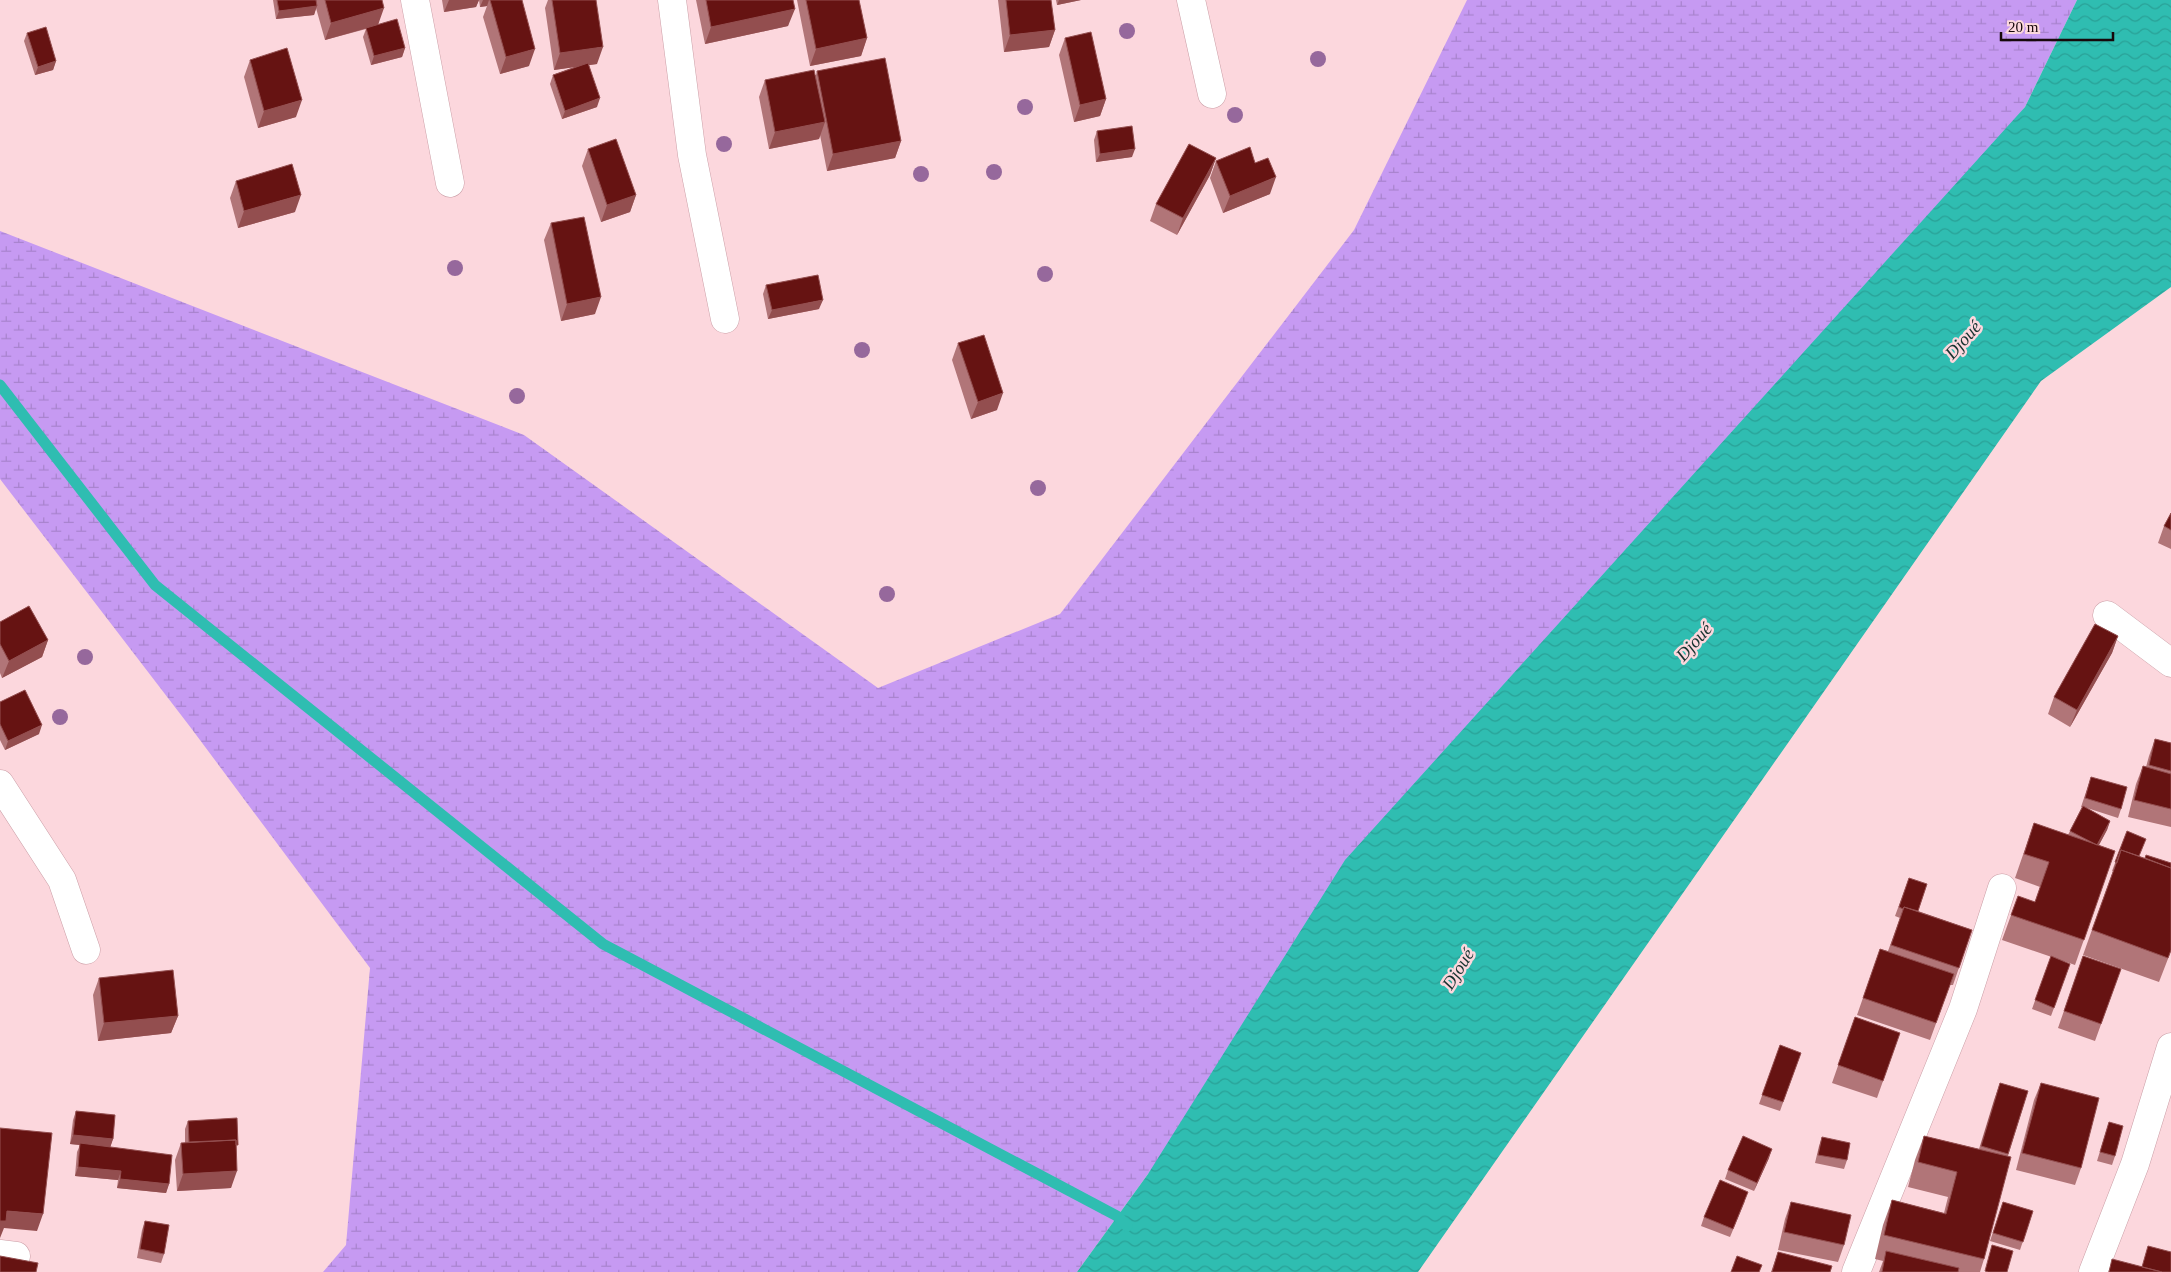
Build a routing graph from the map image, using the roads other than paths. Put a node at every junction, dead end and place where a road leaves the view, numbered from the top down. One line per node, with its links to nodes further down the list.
1 (415, 0): 5 (street)
2 (672, 0): 6 (street)
3 (1191, 0): 4 (street)
4 (1212, 94)
5 (450, 183)
6 (725, 320)
7 (2107, 615): 8 (street)
8 (2171, 663)
9 (0, 784): 11 (street)
10 (2002, 888): 13 (street)
11 (86, 950)
12 (2171, 1047): 14 (street)
13 (1856, 1272)
14 (2093, 1272)

